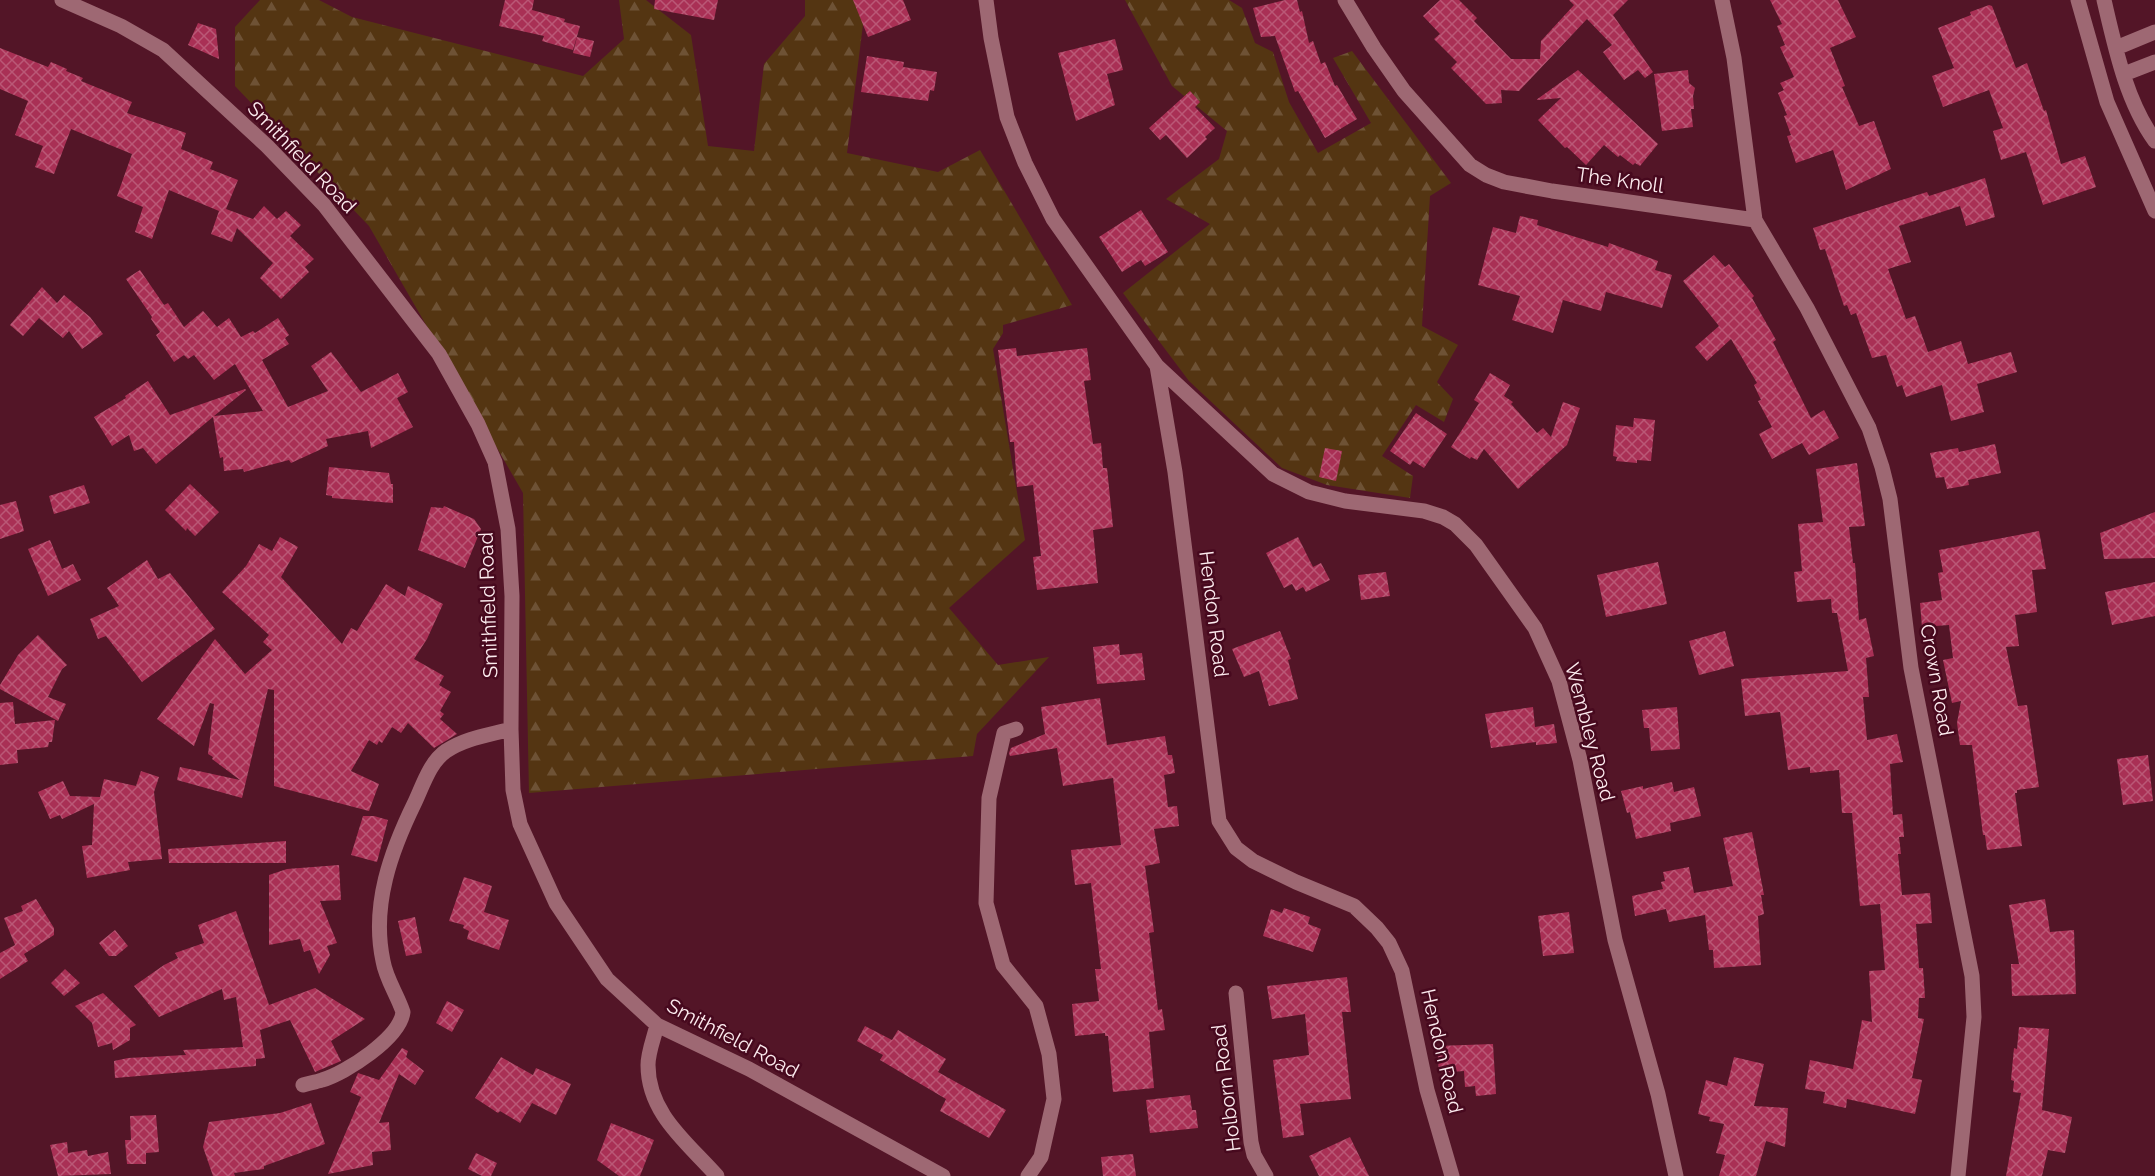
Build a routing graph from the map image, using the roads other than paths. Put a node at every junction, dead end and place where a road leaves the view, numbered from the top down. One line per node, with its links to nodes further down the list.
1 (62, 0): 15 (street, Smithfield Road)
2 (986, 0): 14 (street, Hendon Road)
3 (1345, 0): 13 (street, The Knoll)
4 (1722, 0): 13 (street)
5 (2078, 0): 12 (street)
6 (2104, 0): 8 (street)
7 (2155, 32): 8 (street)
8 (2116, 48): 10 (street)
9 (2155, 62): 10 (street)
10 (2124, 74): 11 (street)
11 (2155, 141)
12 (2155, 211)
13 (1755, 219): 26 (street, Crown Road)
14 (1157, 366): 24 (street, Hendon Road); 25 (street, Wembley Road)
15 (511, 729): 18 (street, Smithfield Road); 19 (street)
16 (1016, 729): 22 (street)
17 (1236, 993): 23 (street, Holborn Road)
18 (657, 1025): 20 (street); 21 (street, Smithfield Road)
19 (303, 1085)
20 (717, 1176)
21 (944, 1176)
22 (1028, 1176)
23 (1266, 1176)
24 (1452, 1176)
25 (1676, 1176)
26 (1958, 1176)

